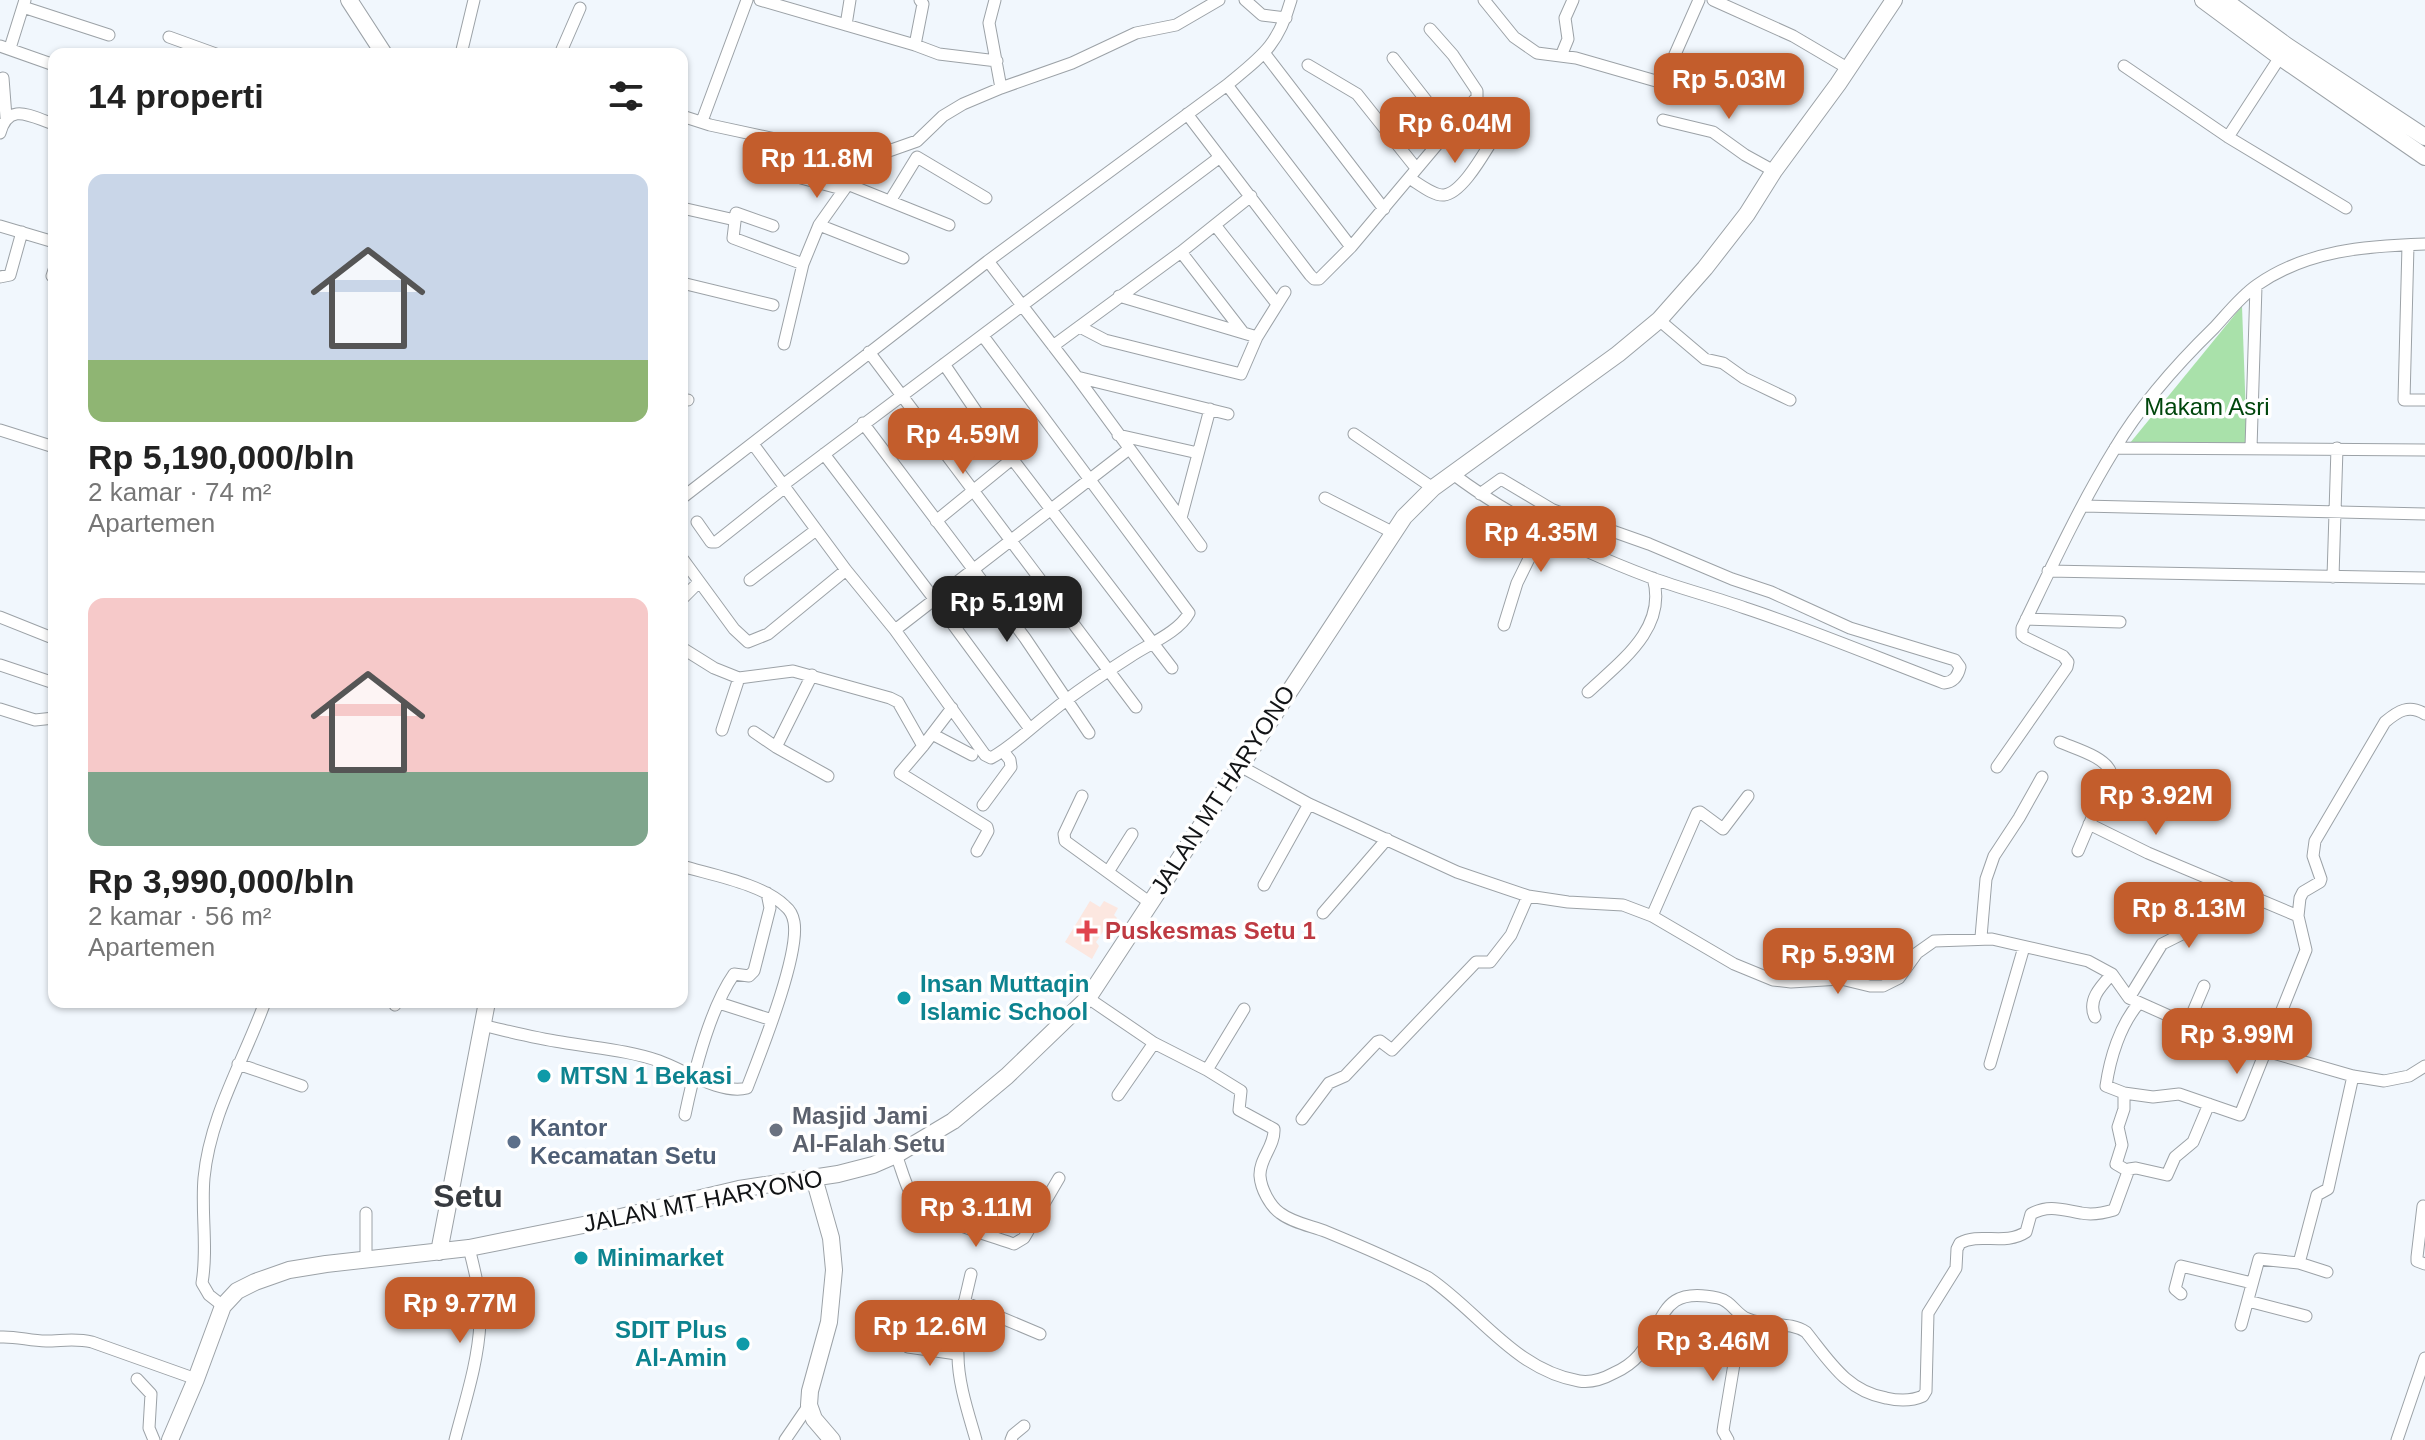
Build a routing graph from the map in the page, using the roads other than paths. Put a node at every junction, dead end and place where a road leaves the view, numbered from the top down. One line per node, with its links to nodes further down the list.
1 (349, 0): 29 (main road)
2 (474, 0): 30 (street)
3 (747, 0): 48 (street)
4 (760, 0): 22 (street)
5 (850, 0): 22 (street)
6 (920, 0): 26 (street)
7 (995, 0): 36 (street)
8 (1219, 0): 43 (street)
9 (1245, 0): 21 (street)
10 (1291, 0): 21 (street)
11 (1484, 0): 34 (street)
12 (1573, 0): 34 (street)
13 (1699, 0): 34 (street)
14 (1713, 0): 19 (street)
15 (1894, 0): 40 (main road, JALAN MT HARYONO)
16 (2203, 0): 32 (main road)
17 (2224, 0): 32 (main road)
18 (24, 3): 24 (street); 27 (street)
19 (1740, 6): 40 (street)
20 (580, 8): 31 (street)
21 (1279, 17): 33 (street)
22 (846, 25): 26 (street)
23 (1430, 29): 50 (street)
24 (109, 35)
25 (169, 37): 28 (street)
26 (915, 45): 36 (street)
27 (5, 47): 37 (street)
28 (199, 48)
29 (380, 48)
30 (465, 48)
31 (563, 48)
32 (2284, 51): 53 (street); 54 (main road); 56 (main road)
33 (1265, 54): 42 (street); 67 (street)
34 (1561, 56)
35 (1393, 58): 50 (street)
36 (997, 61): 43 (street)
37 (48, 63)
38 (1308, 65): 59 (street)
39 (2124, 66): 53 (street)
40 (1849, 69): 58 (main road, JALAN MT HARYONO)
41 (3, 78): 45 (street)
42 (1227, 85): 44 (street); 78 (street)
43 (1001, 88): 57 (street)
44 (1187, 114): 55 (street); 81 (street)
45 (6, 117): 49 (street); 51 (street)
46 (688, 118): 48 (street)
47 (1663, 120): 58 (street)
48 (702, 121): 57 (street)
49 (48, 122)
50 (1450, 131): 59 (street)
51 (0, 133)
52 (1495, 136): 59 (street)
53 (2228, 137): 65 (street)
54 (2425, 137)
55 (1220, 157): 62 (street); 90 (street)
56 (2425, 157)
57 (863, 163): 61 (street)
58 (1774, 171): 91 (main road, JALAN MT HARYONO)
59 (1412, 173): 67 (street)
60 (801, 178): 61 (street)
61 (844, 187): 64 (street); 69 (street)
62 (1251, 196): 71 (street); 78 (street)
63 (986, 198): 64 (street)
64 (890, 201): 70 (street)
65 (2346, 208)
66 (688, 209): 68 (street)
67 (1384, 209): 78 (street)
68 (735, 220): 73 (street); 82 (street)
69 (819, 225): 80 (street); 82 (street)
70 (949, 225)
71 (1215, 225): 79 (street); 88 (street)
72 (0, 226): 74 (street)
73 (773, 226)
74 (22, 232): 75 (street); 83 (street)
75 (48, 240)
76 (2425, 244): 77 (street)
77 (2408, 245): 85 (street); 103 (street)
78 (1351, 247)
79 (1181, 252): 87 (street); 93 (street)
80 (903, 258)
81 (988, 261): 90 (street); 98 (street)
82 (803, 264): 96 (street)
83 (0, 277)
84 (688, 284): 89 (street)
85 (2256, 286): 112 (street); 113 (street)
86 (1285, 292): 88 (street)
87 (1119, 296): 92 (street); 93 (street)
88 (1277, 304): 95 (street)
89 (773, 305)
90 (1021, 306): 94 (street); 97 (street)
91 (1659, 320): 102 (street); 120 (main road, JALAN MT HARYONO)
92 (1080, 327): 95 (street); 97 (street)
93 (1242, 331): 95 (street)
94 (983, 336): 99 (street); 121 (street)
95 (1257, 337)
96 (784, 344)
97 (1053, 346): 100 (street)
98 (869, 352): 101 (street); 110 (street)
99 (944, 364): 101 (street); 119 (street)
100 (1077, 377): 104 (street); 109 (street)
101 (903, 395): 106 (street); 124 (street)
102 (1790, 400)
103 (2425, 400)
104 (1210, 409): 105 (street); 117 (street)
105 (1228, 414)
106 (863, 423): 118 (street); 134 (street)
107 (0, 430): 111 (street)
108 (1354, 434): 123 (street)
109 (1118, 435): 115 (street); 117 (street)
110 (753, 444): 122 (street); 125 (street)
111 (48, 445)
112 (2115, 448): 113 (street); 128 (street)
113 (2251, 448): 114 (street)
114 (2337, 448): 116 (street); 131 (street)
115 (1129, 449): 121 (street); 133 (street)
116 (2425, 450)
117 (1198, 453): 133 (street)
118 (824, 454): 122 (street); 152 (street)
119 (1012, 459): 124 (street); 129 (street)
120 (1453, 474): 123 (main road, JALAN MT HARYONO); 126 (street)
121 (1090, 479): 129 (street); 160 (street)
122 (783, 486): 135 (street); 137 (street)
123 (1433, 488): 138 (main road, JALAN MT HARYONO)
124 (973, 490): 134 (street); 139 (street)
125 (688, 493)
126 (1480, 494): 130 (street); 136 (street)
127 (1325, 498): 138 (street)
128 (2083, 506): 131 (street); 144 (street)
129 (1051, 510): 139 (street); 160 (street)
130 (1553, 510): 136 (street); 150 (street)
131 (2334, 513): 132 (street); 145 (street)
132 (2425, 514)
133 (1181, 518): 140 (street)
134 (936, 521): 142 (street)
135 (697, 522)
136 (1543, 529): 146 (street); 157 (street)
137 (816, 530): 143 (street); 148 (street)
138 (1392, 532): 185 (main road, JALAN MT HARYONO)
139 (1012, 539): 142 (street); 164 (street)
140 (1201, 546)
141 (688, 566): 149 (street)
142 (974, 569): 152 (street); 169 (street)
143 (846, 570): 149 (street); 158 (street)
144 (2048, 571): 145 (street); 155 (street)
145 (2333, 577): 147 (street)
146 (1653, 578): 153 (street); 168 (street)
147 (2425, 578)
148 (750, 580)
149 (699, 582): 151 (street)
150 (1771, 592): 153 (street); 153 (street)
151 (688, 593)
152 (935, 600): 158 (street); 175 (street)
153 (1747, 609)
154 (0, 617): 159 (street)
155 (2026, 619): 156 (street); 186 (street)
156 (2120, 622)
157 (1504, 625)
158 (895, 630): 171 (street)
159 (48, 636)
160 (1152, 642): 163 (street); 164 (street)
161 (688, 652): 166 (street)
162 (0, 665): 167 (street)
163 (1172, 668)
164 (1109, 670): 169 (street); 170 (street)
165 (812, 675): 166 (street); 181 (street); 182 (street)
166 (739, 678): 176 (street)
167 (48, 681)
168 (1588, 692)
169 (1067, 700): 175 (street); 178 (street)
170 (1136, 707)
171 (952, 708): 179 (street); 183 (street)
172 (0, 709): 174 (street)
173 (2425, 714): 207 (street)
174 (48, 719)
175 (1030, 729): 183 (street)
176 (722, 730)
177 (754, 732): 182 (street)
178 (1089, 733)
179 (932, 734): 181 (street); 184 (street)
180 (2060, 742): 193 (street)
181 (923, 746): 196 (street)
182 (776, 747): 187 (street)
183 (1003, 751): 192 (street)
184 (972, 755)
185 (1240, 766): 191 (street); 204 (main road, JALAN MT HARYONO)
186 (1997, 767)
187 (828, 776)
188 (2042, 777): 208 (street)
189 (1082, 796): 199 (street)
190 (1748, 796): 206 (street)
191 (1309, 804): 195 (street); 201 (street)
192 (983, 805)
193 (2089, 824): 197 (street); 200 (street)
194 (1132, 834): 199 (street)
195 (1387, 839): 203 (street); 205 (street)
196 (977, 851)
197 (2078, 851)
198 (688, 868): 202 (street)
199 (1108, 872): 204 (street)
200 (2210, 879): 207 (street); 213 (street)
201 (1264, 885)
202 (767, 893): 214 (street); 219 (street)
203 (1528, 896): 206 (street); 235 (street)
204 (1149, 902): 212 (main road, JALAN MT HARYONO)
205 (1323, 913)
206 (1652, 916): 208 (street)
207 (2298, 916): 223 (street)
208 (1981, 937): 209 (street)
209 (2024, 947): 210 (street); 225 (street)
210 (2112, 974): 213 (street); 218 (street)
211 (2204, 986): 221 (street)
212 (1088, 998): 222 (street); 236 (main road, JALAN MT HARYONO)
213 (2134, 1000): 221 (street); 231 (street)
214 (719, 1003): 219 (street); 228 (street)
215 (262, 1008): 224 (street)
216 (483, 1008): 220 (main road)
217 (1244, 1009): 227 (street)
218 (2095, 1017)
219 (772, 1020): 228 (street)
220 (481, 1025): 228 (street); 243 (main road)
221 (2187, 1026): 223 (street)
222 (1154, 1043): 227 (street); 232 (street)
223 (2266, 1051): 229 (street); 233 (street)
224 (238, 1064): 230 (street); 253 (street)
225 (1990, 1064)
226 (2425, 1066): 229 (street)
227 (1207, 1070): 254 (street)
228 (693, 1075): 234 (street)
229 (2353, 1076): 245 (street)
230 (302, 1086)
231 (2124, 1093): 233 (street); 237 (street)
232 (1118, 1095)
233 (2209, 1104): 237 (street)
234 (685, 1115)
235 (1302, 1119)
236 (896, 1155): 238 (main road, JALAN MT HARYONO); 239 (street)
237 (2128, 1171): 254 (street)
238 (814, 1178): 242 (main road, JALAN MT HARYONO); 264 (main road)
239 (1059, 1178)
240 (2423, 1206): 246 (street)
241 (366, 1213): 244 (street)
242 (469, 1248): 243 (main road, JALAN MT HARYONO); 268 (street)
243 (439, 1252): 244 (main road, JALAN MT HARYONO)
244 (366, 1260): 253 (main road, JALAN MT HARYONO)
245 (2299, 1263): 247 (street); 249 (street)
246 (2425, 1264)
247 (2327, 1272)
248 (971, 1274): 252 (street)
249 (2252, 1283): 250 (street); 251 (street)
250 (2181, 1294)
251 (2248, 1301): 255 (street); 256 (street)
252 (964, 1302): 257 (street); 260 (street)
253 (223, 1306): 263 (main road)
254 (1742, 1316): 273 (street)
255 (2306, 1316)
256 (2241, 1325)
257 (1040, 1334)
258 (0, 1337): 263 (street)
259 (908, 1347): 260 (street)
260 (957, 1354): 271 (street)
261 (2425, 1358): 274 (street)
262 (137, 1379): 266 (street)
263 (196, 1379): 267 (main road)
264 (809, 1405): 269 (street); 270 (main road)
265 (1024, 1426): 272 (street)
266 (154, 1440)
267 (170, 1440)
268 (455, 1440)
269 (785, 1440)
270 (832, 1440)
271 (976, 1440)
272 (1011, 1440)
273 (1728, 1440)
274 (2397, 1440)

